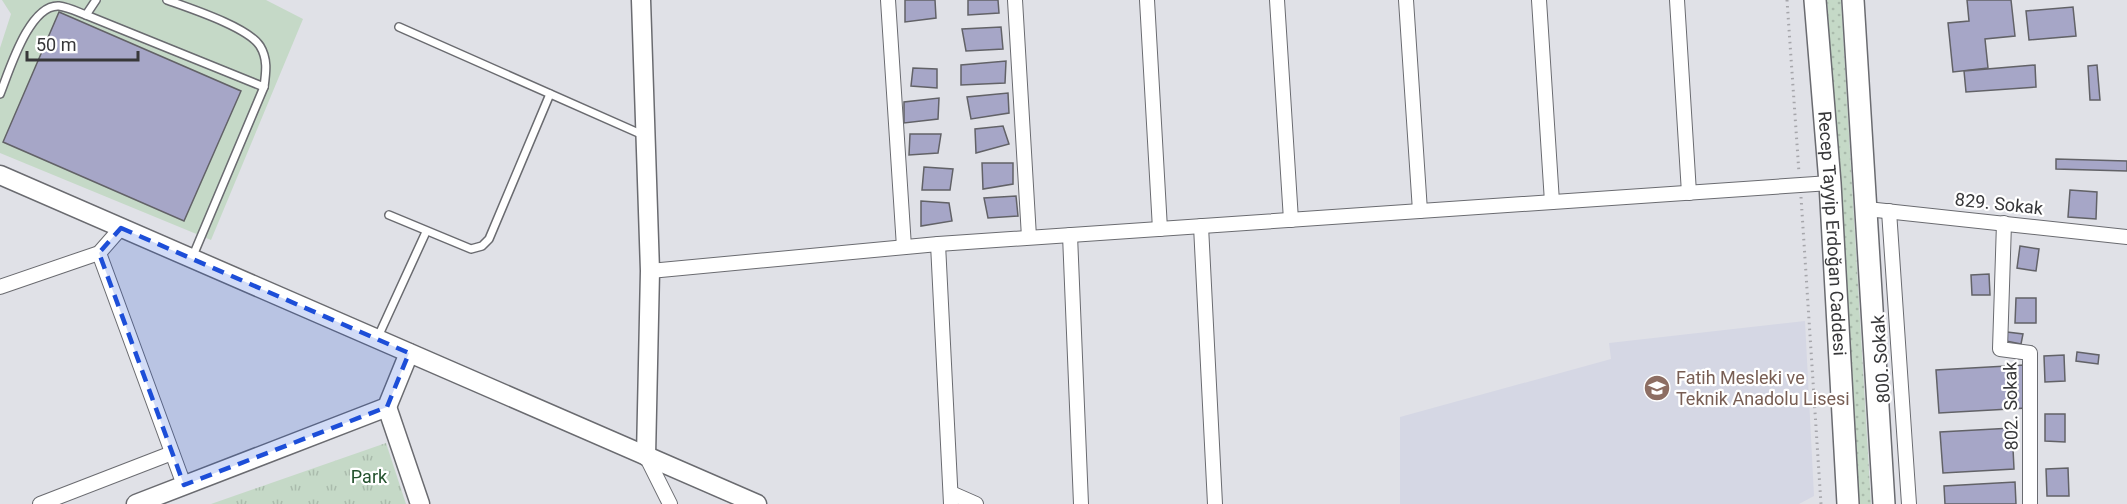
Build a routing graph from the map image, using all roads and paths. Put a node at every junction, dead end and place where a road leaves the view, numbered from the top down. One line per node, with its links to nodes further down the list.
1 (96, 0): 14 (lane)
2 (167, 0): 16 (lane)
3 (641, 0): 19 (street)
4 (888, 0): 39 (street)
5 (1015, 0): 36 (street)
6 (1147, 0): 33 (street)
7 (1277, 0): 29 (street)
8 (1406, 0): 26 (street)
9 (1539, 0): 24 (street)
10 (1677, 0): 23 (street)
11 (1787, 0): 22 (path)
12 (1815, 0): 21 (main road, Recep Tayyip Erdoğan Caddesi)
13 (1853, 0): 25 (main road, Recep Tayyip Erdoğan Caddesi)
14 (86, 15): 16 (lane); 17 (lane)
15 (399, 27): 18 (lane)
16 (264, 87): 41 (lane)
17 (0, 94)
18 (550, 94): 19 (lane); 34 (lane)
19 (645, 136): 42 (street)
20 (0, 175): 32 (street)
21 (1830, 183): 22 (street); 60 (main road, Recep Tayyip Erdoğan Caddesi)
22 (1800, 185): 23 (street); 59 (path)
23 (1689, 193): 24 (street)
24 (1551, 202): 26 (street)
25 (1867, 209): 27 (street, 829. Sokak); 61 (main road, Recep Tayyip Erdoğan Caddesi)
26 (1420, 211): 29 (street)
27 (1890, 211): 30 (street, 829. Sokak); 62 (street, 800. Sokak)
28 (389, 215): 34 (lane)
29 (1291, 220): 31 (street)
30 (2004, 223): 37 (street, 829. Sokak); 63 (street, 802. Sokak)
31 (1201, 226): 33 (street); 58 (street)
32 (122, 228): 40 (street); 41 (street)
33 (1160, 229): 35 (street)
34 (426, 232): 44 (lane)
35 (1070, 235): 36 (street); 57 (street)
36 (1029, 237): 38 (street)
37 (2127, 237)
38 (938, 244): 39 (street); 50 (street)
39 (904, 247): 42 (street)
40 (99, 253): 43 (street); 47 (street)
41 (192, 258): 44 (street)
42 (650, 271): 48 (street)
43 (0, 287)
44 (377, 339): 45 (street)
45 (409, 353): 46 (street); 48 (street)
46 (387, 407): 49 (street); 54 (street)
47 (172, 453): 49 (street); 52 (street)
48 (646, 456): 51 (street); 55 (street)
49 (184, 485): 53 (street)
50 (951, 499): 56 (street)
51 (667, 503)
52 (40, 504)
53 (136, 504)
54 (420, 504)
55 (757, 504)
56 (976, 504)
57 (1081, 504)
58 (1215, 504)
59 (1821, 504)
60 (1848, 504)
61 (1884, 504)
62 (1909, 504)
63 (2030, 504)

